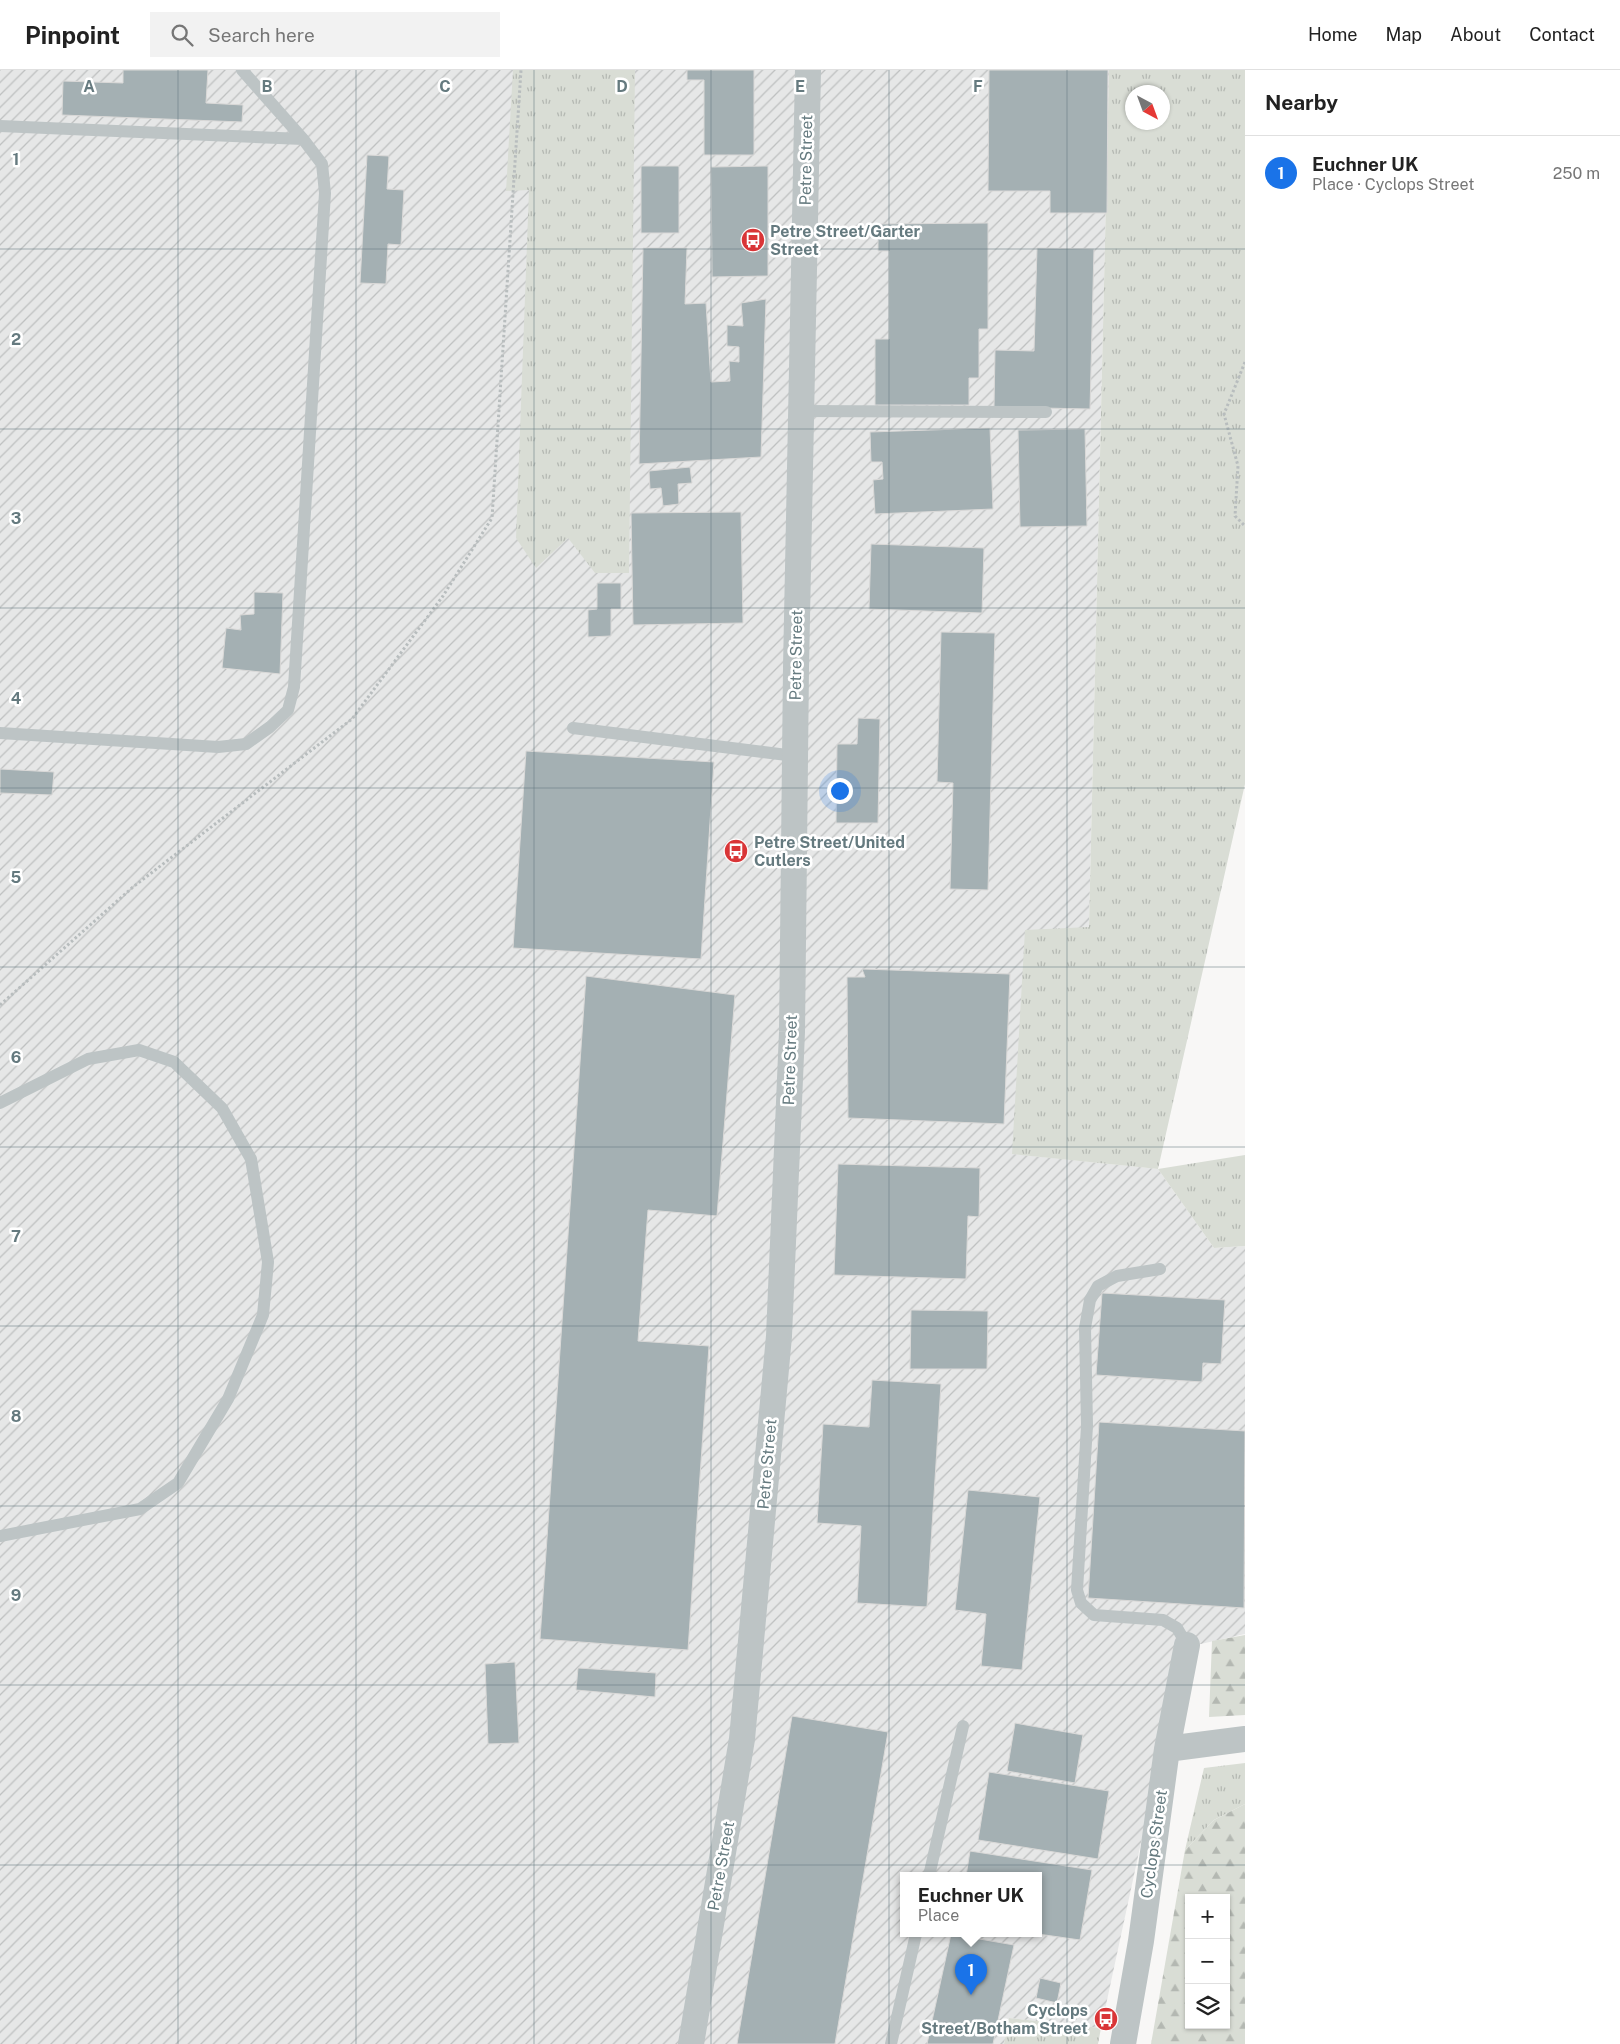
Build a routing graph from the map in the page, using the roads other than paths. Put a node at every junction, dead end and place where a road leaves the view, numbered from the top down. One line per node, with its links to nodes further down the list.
1 (242, 70): 4 (lane)
2 (808, 70): 5 (street, Petre Street)
3 (0, 126): 4 (lane)
4 (303, 139): 8 (lane)
5 (801, 411): 6 (lane); 9 (street, Petre Street)
6 (1046, 412)
7 (573, 728): 9 (lane)
8 (0, 733)
9 (795, 756): 19 (street, Petre Street)
10 (0, 1103): 12 (lane)
11 (1160, 1269): 13 (lane)
12 (0, 1536)
13 (1187, 1644): 16 (street, Cyclops Street)
14 (963, 1726): 17 (lane)
15 (1245, 1739): 16 (street)
16 (1167, 1749): 21 (street, Cyclops Street)
17 (930, 1872)
18 (915, 1937): 20 (lane)
19 (691, 2044)
20 (891, 2044)
21 (1123, 2044)

